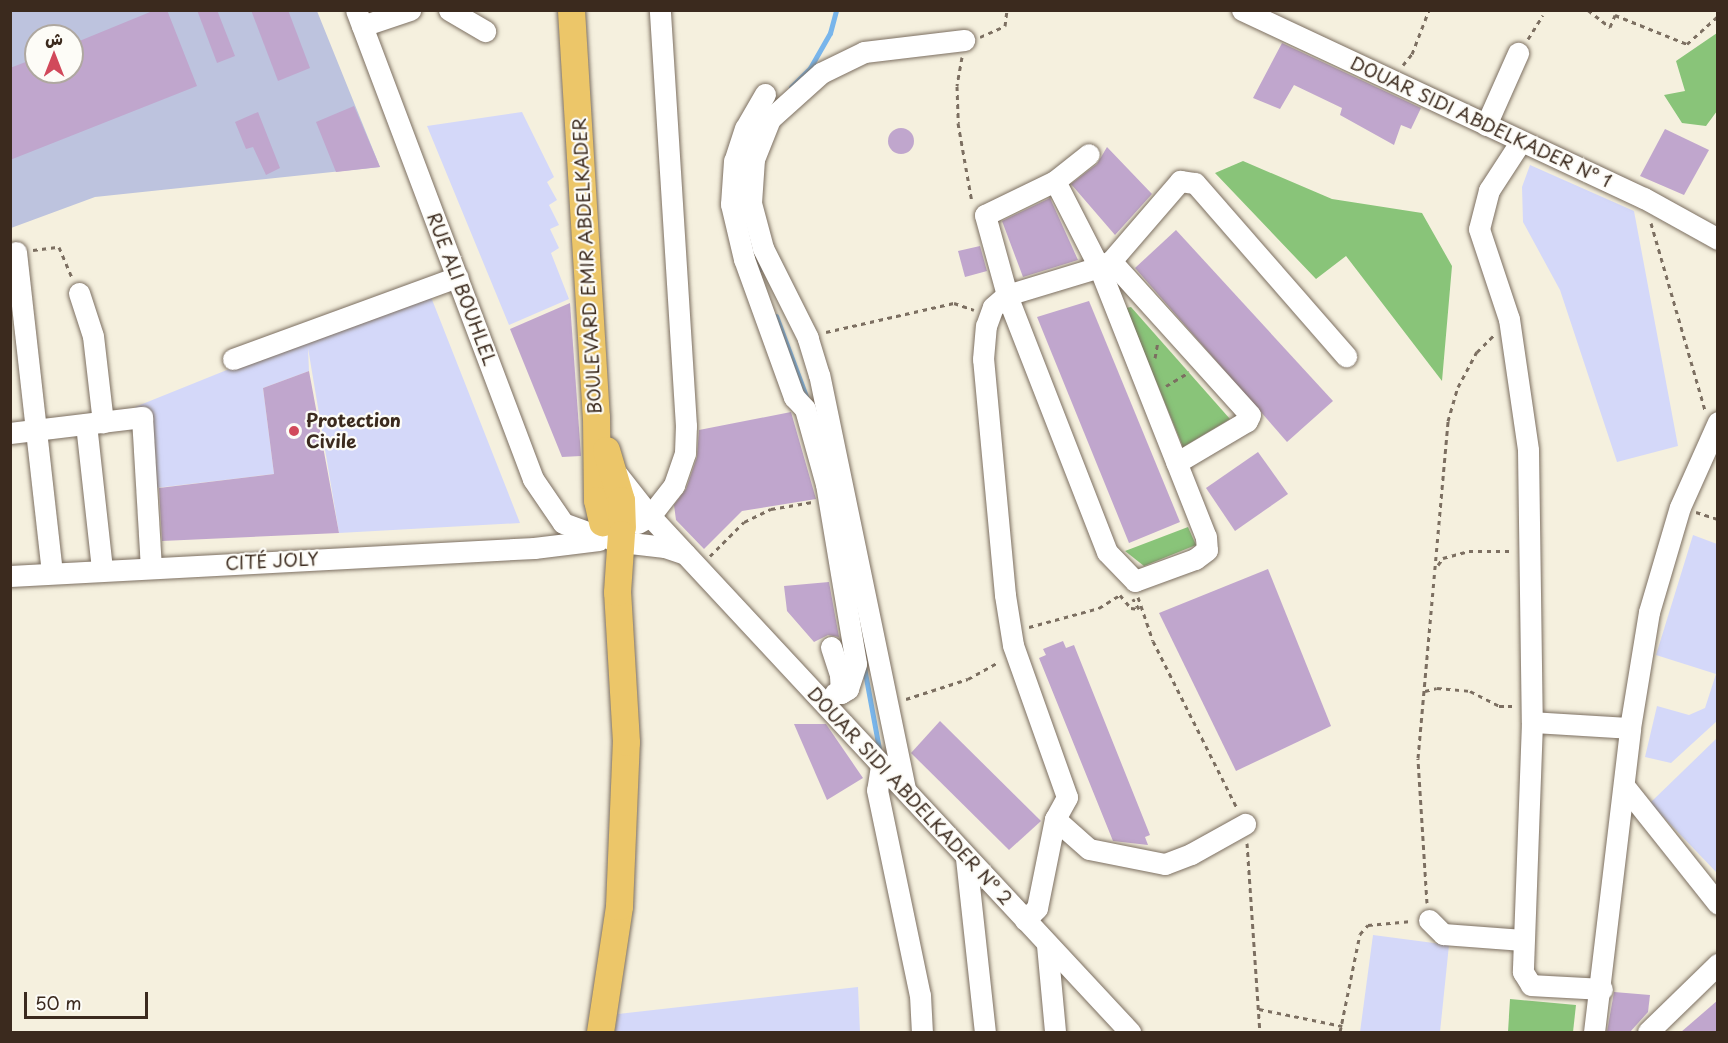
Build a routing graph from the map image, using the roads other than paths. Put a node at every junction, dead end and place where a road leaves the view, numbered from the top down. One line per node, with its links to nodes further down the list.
1 (410, 10): 6 (street)
2 (449, 10): 7 (street)
3 (572, 10): 23 (main road, BOULEVARD EMIR ABDELKADER)
4 (660, 10): 31 (street)
5 (1242, 10): 11 (street, DOUAR SIDI ABDELKADER N° 1)
6 (359, 18): 18 (street, RUE ALI BOUHLEL)
7 (485, 31)
8 (964, 40): 46 (street)
9 (1518, 53): 11 (street)
10 (765, 94): 40 (street)
11 (1486, 125): 12 (street, DOUAR SIDI ABDELKADER N° 1)
12 (1521, 141): 15 (street, DOUAR SIDI ABDELKADER N° 1); 42 (street)
13 (1089, 154): 14 (street)
14 (1055, 181): 17 (street); 20 (street)
15 (1718, 239)
16 (16, 252): 26 (street)
17 (1105, 264): 20 (street); 21 (street); 28 (street); 28 (street)
18 (457, 277): 22 (street); 30 (street, RUE ALI BOUHLEL)
19 (79, 293): 24 (street)
20 (997, 306): 28 (street); 47 (street)
21 (1346, 356)
22 (233, 359)
23 (596, 417): 29 (main road); 32 (main road, BOULEVARD EMIR ABDELKADER)
24 (94, 423): 26 (street); 35 (street); 36 (street)
25 (1715, 428): 43 (street)
26 (35, 430): 27 (street); 37 (street)
27 (10, 433)
28 (1176, 463)
29 (611, 467): 31 (street, DOUAR SIDI ABDELKADER N° 2); 32 (main road)
30 (555, 514): 32 (street); 33 (street)
31 (650, 516): 32 (street); 34 (street, DOUAR SIDI ABDELKADER N° 2)
32 (612, 531): 33 (street, CITÉ JOLY); 34 (street); 57 (main road)
33 (534, 549): 35 (street, CITÉ JOLY)
34 (698, 559): 41 (street, DOUAR SIDI ABDELKADER N° 2)
35 (151, 567): 36 (street, CITÉ JOLY)
36 (102, 570): 37 (street, CITÉ JOLY)
37 (52, 573): 38 (street, CITÉ JOLY)
38 (10, 576)
39 (831, 647): 40 (street)
40 (841, 693): 41 (street)
41 (816, 694): 44 (street, DOUAR SIDI ABDELKADER N° 2)
42 (1532, 713): 43 (street); 53 (street)
43 (1630, 728): 45 (street)
44 (881, 766): 46 (street, DOUAR SIDI ABDELKADER N° 2); 58 (street)
45 (1625, 787): 50 (street); 56 (street)
46 (905, 789): 49 (street, DOUAR SIDI ABDELKADER N° 2)
47 (1055, 819): 48 (street); 51 (street)
48 (1245, 824)
49 (966, 858): 51 (street, DOUAR SIDI ABDELKADER N° 2); 59 (street)
50 (1718, 904)
51 (1025, 920): 54 (street, DOUAR SIDI ABDELKADER N° 2)
52 (1429, 920): 53 (street)
53 (1523, 940): 56 (street)
54 (1047, 945): 60 (street); 61 (street, DOUAR SIDI ABDELKADER N° 2)
55 (1718, 964): 63 (street)
56 (1602, 989): 62 (street)
57 (600, 1032)
58 (922, 1032)
59 (985, 1032)
60 (1055, 1032)
61 (1130, 1032)
62 (1594, 1032)
63 (1648, 1032)

